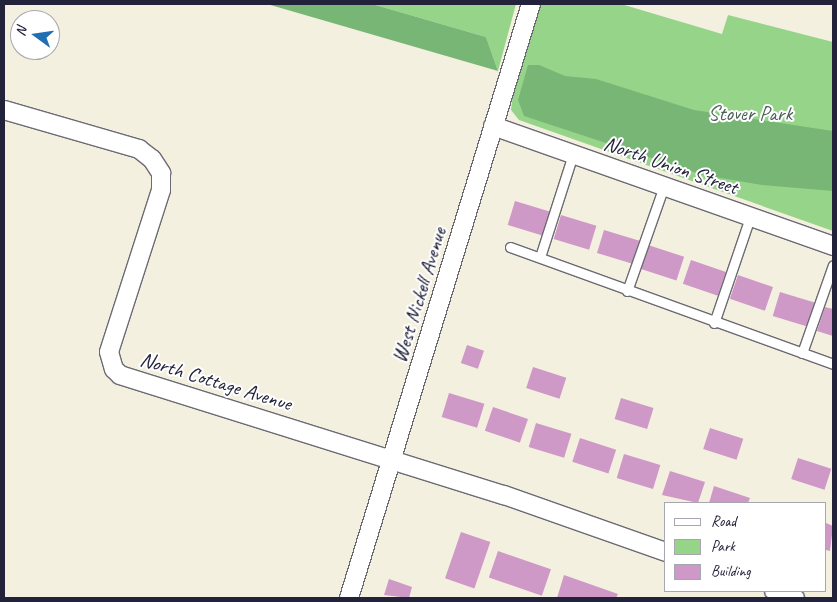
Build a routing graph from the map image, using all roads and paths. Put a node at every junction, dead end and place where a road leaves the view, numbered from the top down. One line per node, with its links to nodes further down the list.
1 (531, 4): 3 (street, West Nickell Avenue)
2 (4, 110): 15 (street, North Cottage Avenue)
3 (493, 126): 4 (street, North Union Street); 15 (street, West Nickell Avenue)
4 (573, 154): 5 (street, North Union Street); 9 (lane)
5 (664, 186): 6 (street, North Union Street); 11 (lane)
6 (750, 217): 8 (street, North Union Street); 12 (lane)
7 (510, 246): 9 (lane)
8 (833, 246)
9 (540, 257): 11 (lane)
10 (833, 265): 13 (lane)
11 (627, 290): 12 (lane)
12 (714, 323): 13 (lane)
13 (802, 353): 14 (lane)
14 (833, 364)
15 (392, 460): 16 (street, North Cottage Avenue); 18 (street, West Nickell Avenue)
16 (664, 551)
17 (777, 592): 19 (street)
18 (349, 598)
19 (795, 598)

